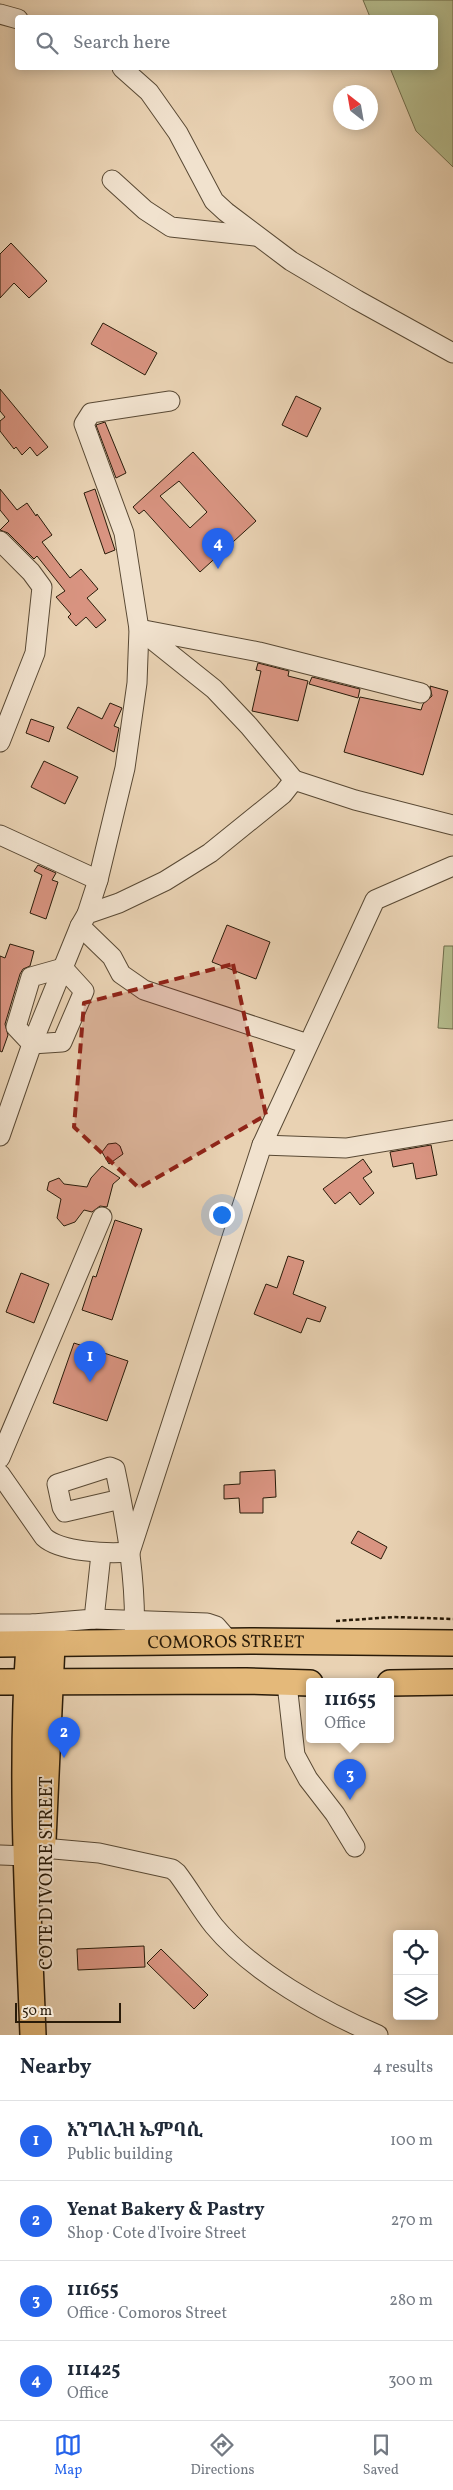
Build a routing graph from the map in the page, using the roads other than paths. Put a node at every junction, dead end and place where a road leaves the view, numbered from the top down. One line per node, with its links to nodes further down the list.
1 (0, 14): 2 (street)
2 (15, 18)
3 (124, 70): 5 (street)
4 (112, 180): 5 (street)
5 (255, 236): 6 (street)
6 (453, 352)
7 (170, 401): 9 (street)
8 (0, 541): 11 (street)
9 (139, 629): 10 (street); 12 (street); 16 (street)
10 (421, 692)
11 (0, 742)
12 (294, 780): 13 (street); 17 (street)
13 (453, 825)
14 (0, 835): 16 (street)
15 (453, 866): 20 (street)
16 (98, 880): 17 (street)
17 (84, 920): 18 (street); 20 (street)
18 (63, 968): 19 (street); 19 (street); 19 (street)
19 (32, 1044): 22 (street)
20 (308, 1044): 23 (street)
21 (453, 1130): 23 (street)
22 (0, 1136)
23 (262, 1146): 28 (street)
24 (102, 1217): 25 (street)
25 (0, 1458)
26 (0, 1474): 29 (street)
27 (121, 1499): 28 (street)
28 (130, 1552): 29 (street); 32 (street)
29 (101, 1554): 30 (street)
30 (94, 1619): 32 (street); 33 (street)
31 (0, 1624): 33 (street)
32 (135, 1632): 33 (main road, COMOROS STREET); 34 (main road, COMOROS STREET)
33 (38, 1638): 35 (main road, COMOROS STREET); 39 (main road, COTE D'IVOIRE STREET)
34 (240, 1641): 36 (main road, COMOROS STREET); 37 (main road)
35 (0, 1644)
36 (453, 1644)
37 (246, 1681): 39 (main road); 41 (main road)
38 (0, 1682): 39 (main road)
39 (37, 1682): 44 (main road, COTE D'IVOIRE STREET)
40 (453, 1682): 42 (main road)
41 (299, 1683): 43 (street)
42 (394, 1683)
43 (355, 1847)
44 (35, 1852): 45 (street); 46 (main road, COTE D'IVOIRE STREET); 47 (main road, COTE D'IVOIRE STREET); 48 (street)
45 (0, 1855)
46 (33, 2035)
47 (48, 2035)
48 (378, 2035)

